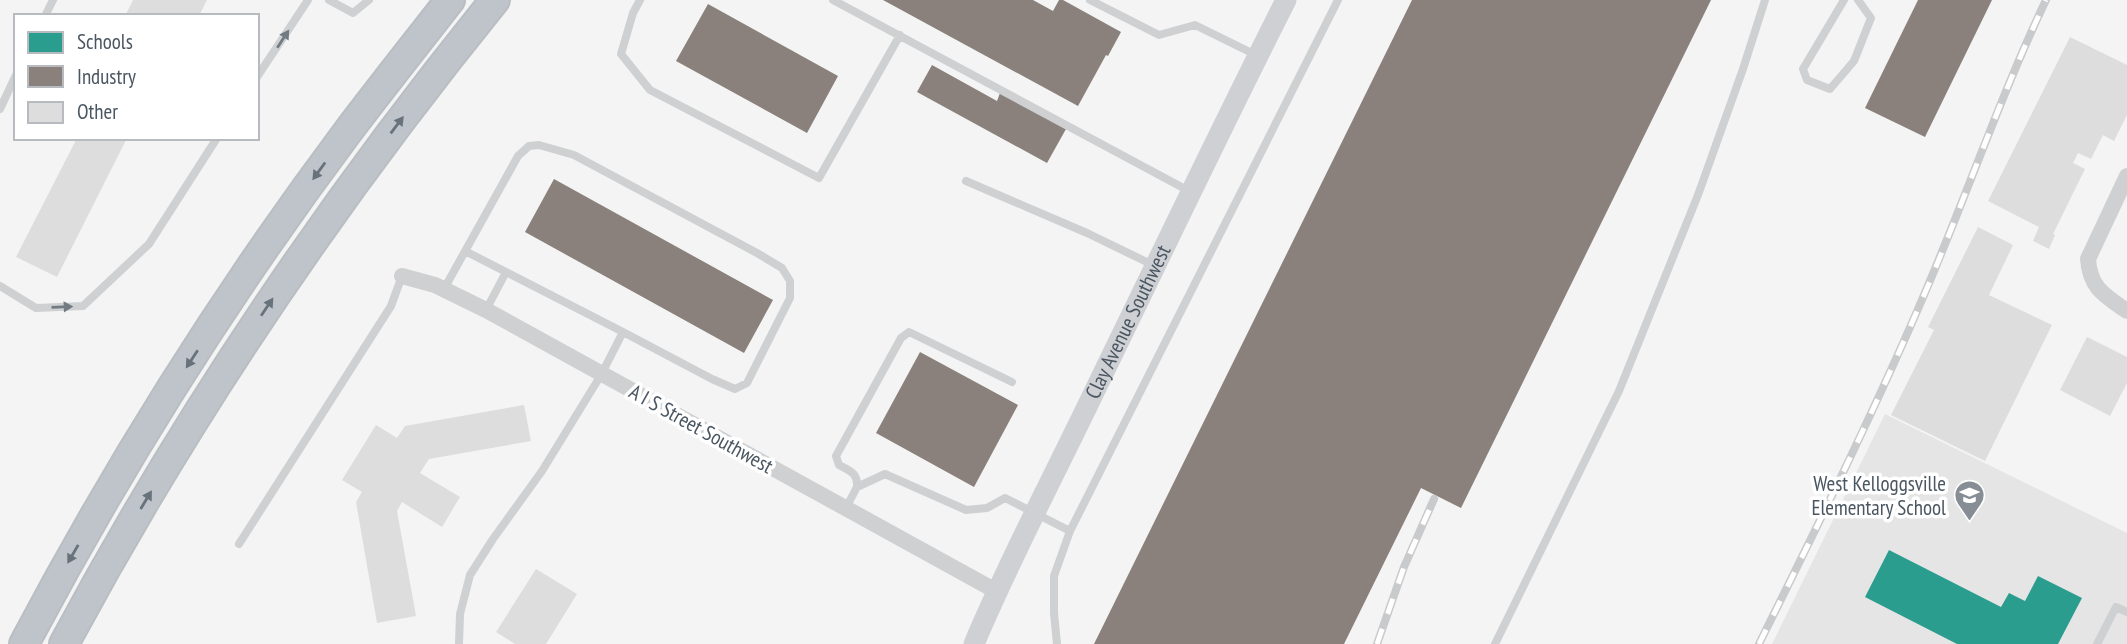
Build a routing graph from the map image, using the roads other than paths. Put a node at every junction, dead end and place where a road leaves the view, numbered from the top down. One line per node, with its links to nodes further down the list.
1 (308, 0): 19 (lane, one-way to 1)
2 (329, 0): 3 (lane)
3 (369, 0)
4 (441, 0): 22 (highway)
5 (450, 0): 22 (highway)
6 (495, 0): 18 (highway)
7 (506, 0): 18 (highway)
8 (640, 0): 16 (lane)
9 (834, 0): 16 (lane)
10 (1090, 0): 17 (lane)
11 (1286, 0): 17 (street, Clay Avenue Southwest)
12 (1338, 0): 41 (lane)
13 (1765, 0): 50 (lane)
14 (1844, 0): 15 (lane)
15 (1858, 0)
16 (900, 34): 26 (lane)
17 (1258, 55): 26 (street, Clay Avenue Southwest)
18 (443, 64): 46 (highway, one-way to 18)
19 (259, 74)
20 (14, 79): 21 (lane)
21 (0, 108)
22 (346, 134): 45 (highway, one-way to 45)
23 (216, 140): 31 (lane, one-way to 23)
24 (2127, 176): 34 (street)
25 (966, 181): 28 (lane)
26 (1191, 192): 28 (street, Clay Avenue Southwest)
27 (465, 251): 29 (lane); 32 (lane); 35 (lane)
28 (1155, 266): 40 (street, Clay Avenue Southwest)
29 (506, 272): 33 (lane); 35 (lane)
30 (402, 276): 32 (street, A I S Street Southwest); 42 (lane)
31 (0, 286)
32 (444, 289): 33 (street, A I S Street Southwest)
33 (486, 310): 36 (street, A I S Street Southwest)
34 (2127, 311)
35 (623, 332): 36 (lane)
36 (601, 375): 39 (street, A I S Street Southwest); 47 (lane)
37 (1012, 382): 38 (lane)
38 (857, 487): 39 (lane); 40 (lane)
39 (846, 508): 43 (street, A I S Street Southwest)
40 (1033, 512): 41 (lane); 43 (street, Clay Avenue Southwest)
41 (1070, 531): 49 (lane)
42 (239, 544)
43 (996, 591): 48 (street, Clay Avenue Southwest)
44 (2127, 612): 51 (lane)
45 (24, 644)
46 (64, 644)
47 (459, 644)
48 (974, 644)
49 (1058, 644)
50 (1495, 644)
51 (2097, 644)

